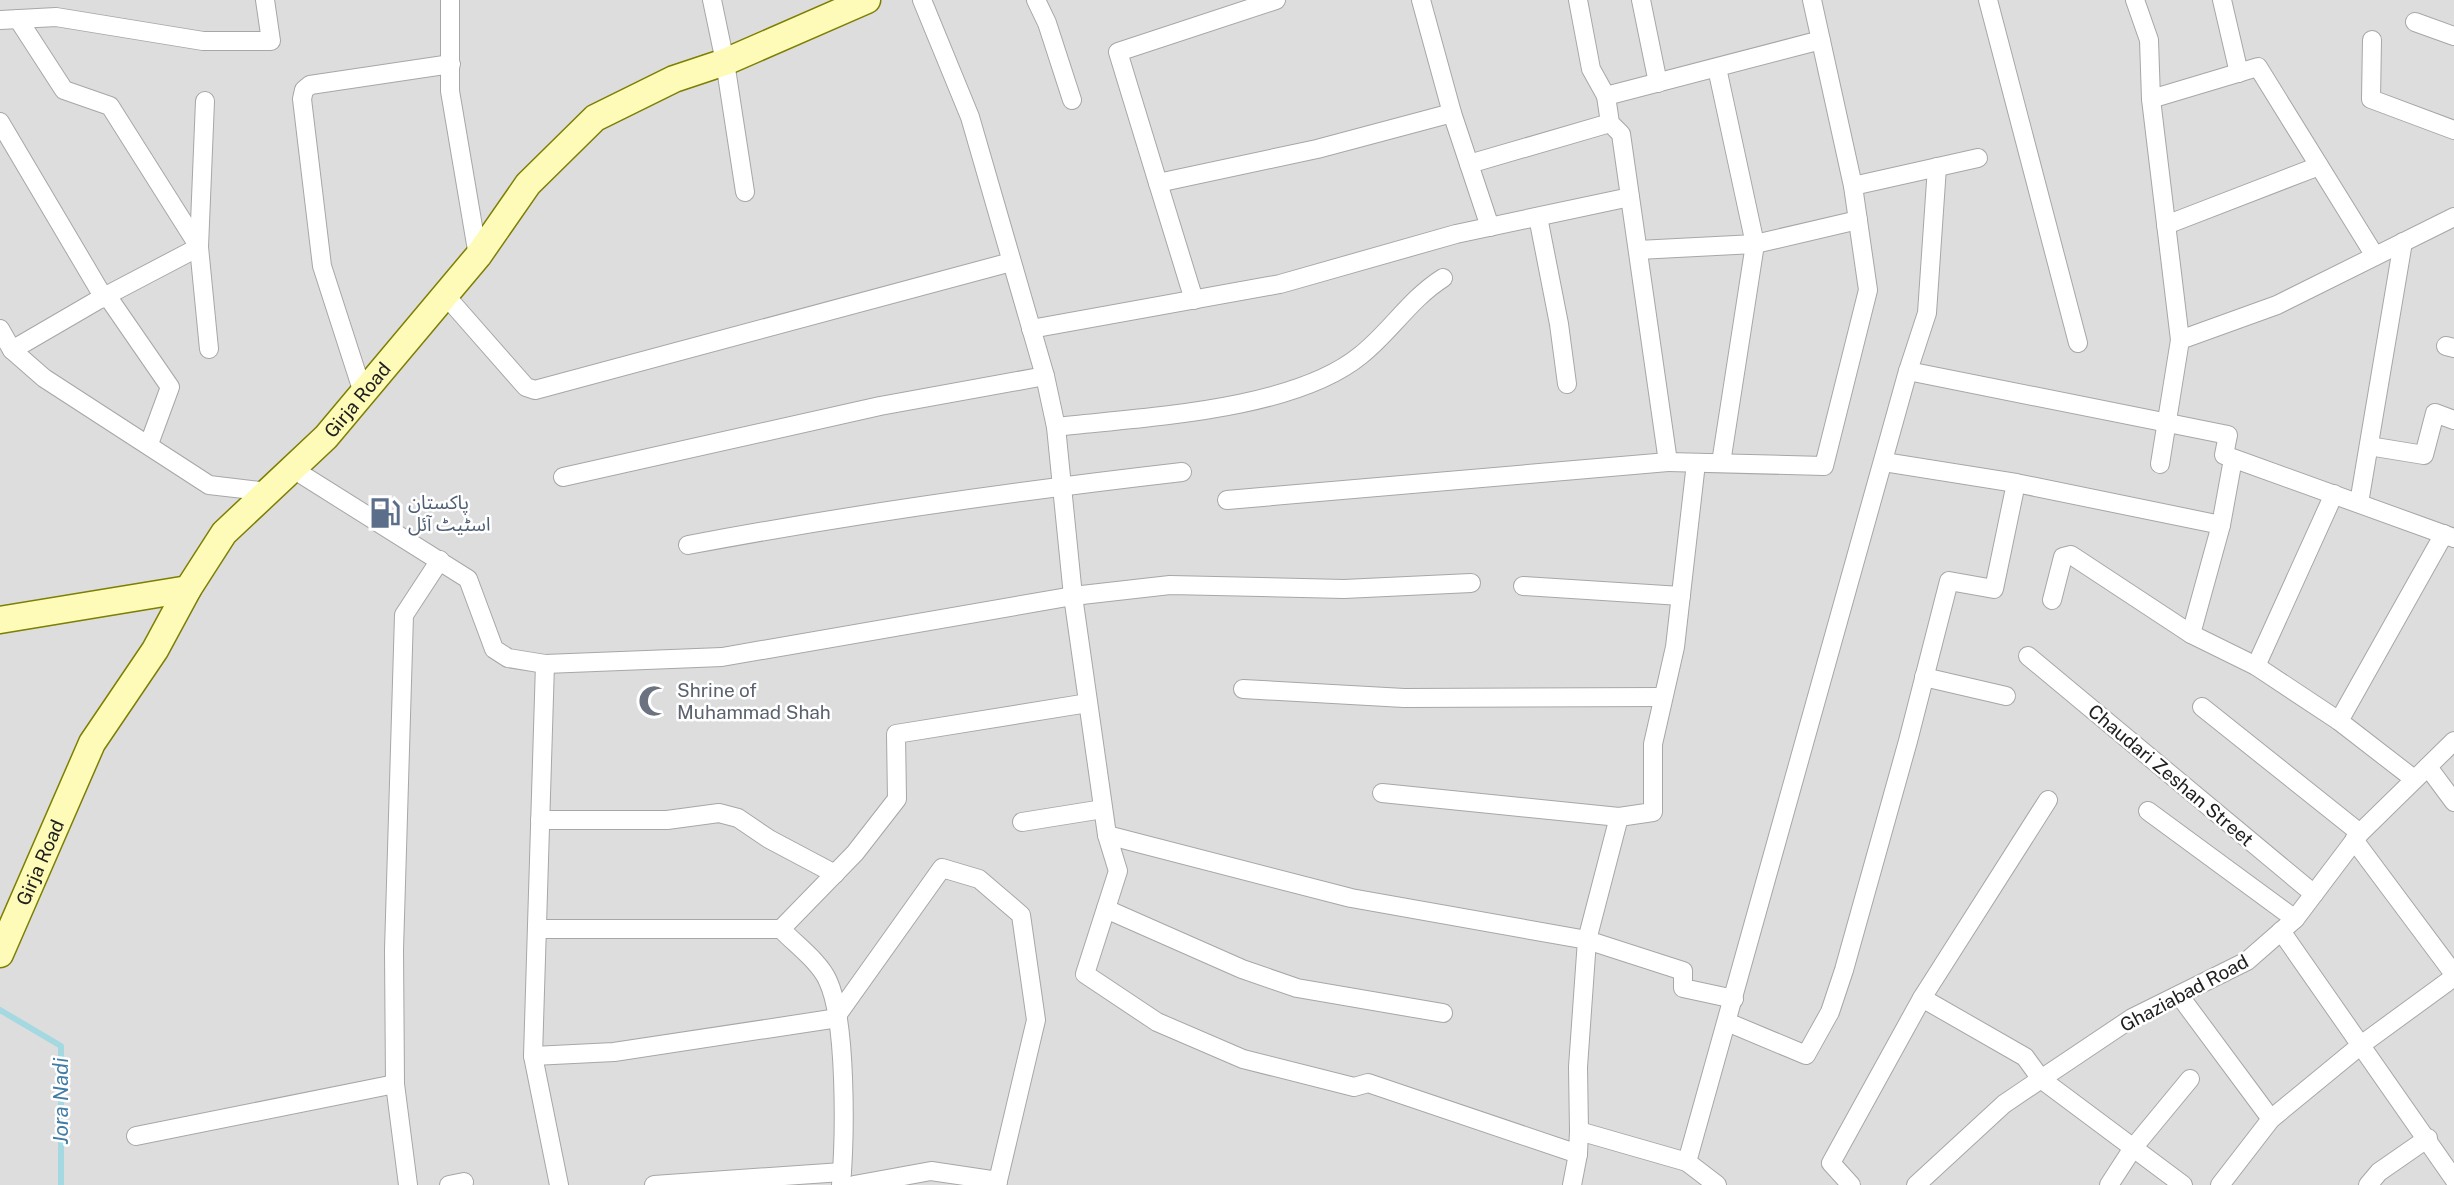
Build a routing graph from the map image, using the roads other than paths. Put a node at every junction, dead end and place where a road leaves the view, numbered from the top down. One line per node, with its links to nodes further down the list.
1 (265, 0): 15 (street)
2 (450, 0): 21 (street)
3 (712, 0): 20 (street)
4 (867, 0): 20 (main road, Girja Road)
5 (922, 0): 52 (street)
6 (1036, 0): 27 (street)
7 (1276, 0): 37 (street)
8 (1421, 0): 29 (street)
9 (1578, 0): 25 (street)
10 (1641, 0): 24 (street)
11 (1812, 0): 18 (street)
12 (1988, 0): 60 (street)
13 (2134, 0): 26 (street)
14 (2222, 0): 23 (street)
15 (9, 20): 48 (street)
16 (2415, 22): 17 (street)
17 (2454, 36)
18 (1821, 40): 22 (street); 38 (street)
19 (2372, 40): 32 (street)
20 (725, 62): 39 (street); 50 (main road, Girja Road)
21 (451, 64): 50 (street); 66 (street)
22 (1717, 68): 24 (street); 47 (street)
23 (2239, 73): 26 (street); 35 (street)
24 (1658, 83): 25 (street)
25 (1606, 96): 31 (street)
26 (2151, 99): 44 (street)
27 (1072, 100)
28 (205, 101): 48 (street)
29 (1452, 113): 34 (street); 37 (street)
30 (0, 122): 55 (street)
31 (1610, 122): 34 (street); 40 (street)
32 (2454, 130)
33 (1978, 158): 36 (street)
34 (1469, 164): 45 (street)
35 (2319, 166): 44 (street); 51 (street)
36 (1937, 167): 38 (street); 63 (street)
37 (1157, 184): 56 (street)
38 (1853, 186): 43 (street)
39 (745, 192)
40 (1630, 197): 41 (street); 49 (street)
41 (1538, 217): 45 (street); 65 (street)
42 (2454, 217): 46 (street)
43 (1858, 220): 47 (street); 76 (street)
44 (2166, 225): 59 (street)
45 (1490, 227): 56 (street)
46 (2403, 242): 51 (street); 71 (street)
47 (1755, 244): 49 (street); 76 (street)
48 (199, 247): 55 (street); 61 (street)
49 (1638, 250): 73 (street)
50 (478, 256): 54 (main road, Girja Road)
51 (2375, 256): 59 (street)
52 (1011, 262): 54 (street); 58 (street)
53 (1443, 278): 69 (street)
54 (446, 296): 66 (main road, Girja Road)
55 (104, 298): 62 (street); 70 (street)
56 (1194, 300): 58 (street)
57 (0, 329): 62 (street)
58 (1031, 329): 64 (street)
59 (2180, 340): 68 (street)
60 (2078, 343)
61 (209, 349)
62 (12, 350): 70 (street)
63 (1908, 372): 68 (street); 74 (street)
64 (1045, 376): 69 (street); 80 (street)
65 (1567, 384)
66 (363, 393): 78 (main road, Girja Road)
67 (2454, 420): 71 (street)
68 (2169, 423): 72 (street); 77 (street)
69 (1056, 427): 82 (street)
70 (149, 443): 83 (street)
71 (2369, 446): 86 (street)
72 (2233, 459): 84 (street); 87 (street)
73 (1668, 462): 75 (street); 85 (street)
74 (1884, 462): 81 (street); 133 (street)
75 (1696, 463): 76 (street); 95 (street)
76 (1721, 463)
77 (2160, 464)
78 (293, 469): 83 (main road, Girja Road); 90 (street)
79 (1182, 472): 82 (street)
80 (563, 477)
81 (2016, 483): 87 (street); 102 (street)
82 (1064, 486): 89 (street); 94 (street)
83 (269, 492): 93 (main road, Girja Road)
84 (2334, 494): 86 (street); 101 (street)
85 (1227, 500)
86 (2359, 503): 88 (street)
87 (2221, 525): 98 (street)
88 (2449, 536): 108 (street)
89 (688, 545)
90 (440, 561): 100 (street); 141 (street)
91 (1471, 583): 94 (street)
92 (1523, 586): 95 (street)
93 (188, 589): 97 (main road); 129 (main road, Girja Road)
94 (1073, 596): 100 (street); 106 (street)
95 (1681, 596): 105 (street)
96 (2052, 600): 98 (street)
97 (0, 620)
98 (2191, 634): 101 (street)
99 (2028, 656): 122 (street, Chaudari Zeshan Street)
100 (545, 664): 117 (street)
101 (2256, 666): 108 (street)
102 (1924, 677): 104 (street); 136 (street)
103 (1243, 689): 105 (street)
104 (2006, 695)
105 (1662, 696): 116 (street)
106 (1088, 703): 114 (street); 121 (street)
107 (2202, 707): 120 (street)
108 (2339, 721): 110 (street)
109 (2454, 741): 110 (street, Ghaziabad Road)
110 (2421, 773): 113 (street); 120 (street, Ghaziabad Road)
111 (1382, 793): 116 (street)
112 (2048, 800): 132 (street)
113 (2454, 802)
114 (1103, 809): 118 (street); 119 (street)
115 (2148, 811): 124 (street)
116 (1619, 817): 128 (street)
117 (540, 820): 121 (street); 125 (street)
118 (1022, 822)
119 (1107, 835): 123 (street); 128 (street)
120 (2357, 836): 122 (street, Ghaziabad Road); 130 (street)
121 (835, 874): 126 (street)
122 (2314, 894): 124 (street, Ghaziabad Road)
123 (1106, 909): 134 (street); 147 (street)
124 (2295, 919): 127 (street, Ghaziabad Road)
125 (537, 929): 126 (street); 138 (street)
126 (781, 929): 135 (street)
127 (2281, 931): 131 (street, Ghaziabad Road); 137 (street)
128 (1587, 940): 133 (street); 143 (street)
129 (0, 954)
130 (2454, 976): 137 (street)
131 (2179, 995): 139 (street, Ghaziabad Road); 142 (street)
132 (1922, 998): 139 (street); 158 (street)
133 (1734, 999): 136 (street)
134 (1443, 1013)
135 (838, 1016): 138 (street); 150 (street); 152 (street)
136 (1727, 1022): 148 (street)
137 (2361, 1045): 142 (street); 145 (street)
138 (533, 1056): 154 (street)
139 (2041, 1079): 146 (street); 159 (street, Ghaziabad Road)
140 (2190, 1079): 146 (street)
141 (395, 1084): 144 (street); 153 (street)
142 (2271, 1119): 162 (street)
143 (1579, 1131): 147 (street); 148 (street)
144 (136, 1136)
145 (2428, 1138): 149 (street); 163 (street)
146 (2133, 1148): 160 (street); 161 (street)
147 (1578, 1154): 156 (street)
148 (1687, 1162): 157 (street)
149 (2454, 1179)
150 (846, 1181): 151 (street); 152 (street)
151 (685, 1183): 155 (street)
152 (997, 1183)
153 (408, 1185)
154 (559, 1185)
155 (654, 1185)
156 (1572, 1185)
157 (1717, 1185)
158 (1851, 1185)
159 (1916, 1185)
160 (2109, 1185)
161 (2183, 1185)
162 (2220, 1185)
163 (2368, 1185)

